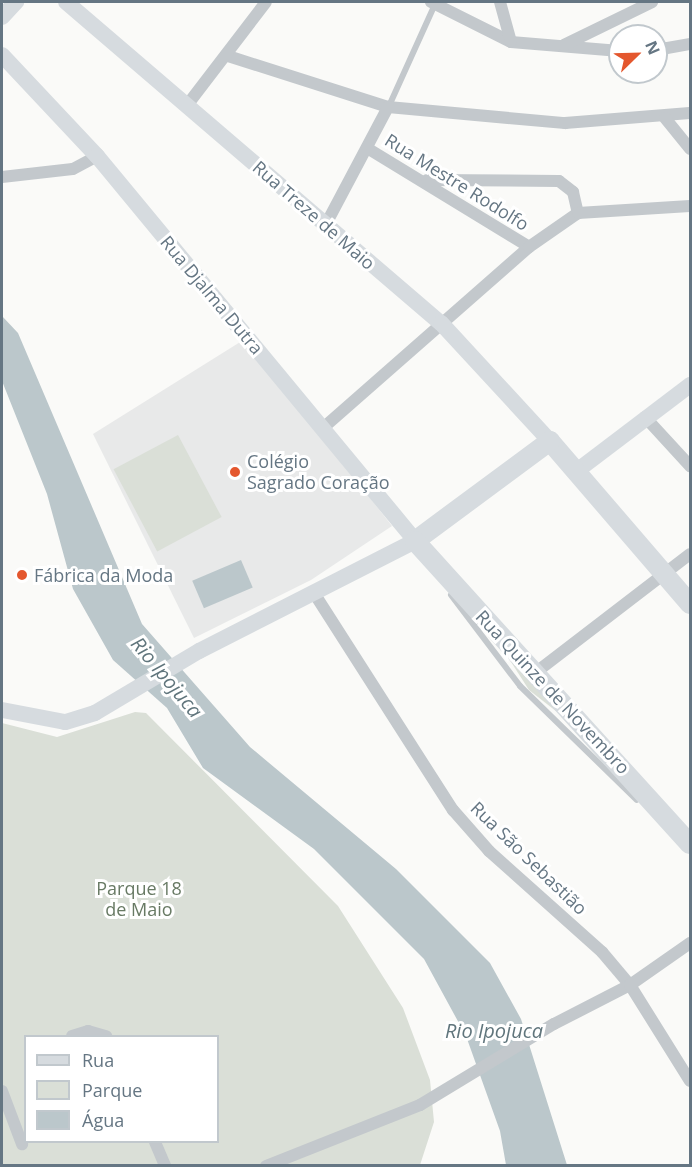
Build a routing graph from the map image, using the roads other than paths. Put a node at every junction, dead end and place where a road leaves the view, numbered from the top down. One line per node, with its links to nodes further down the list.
1 (16, 2): 7 (main road)
2 (66, 2): 15 (main road, Rua Treze de Maio)
3 (266, 2): 14 (street)
4 (500, 2): 8 (street)
5 (652, 2): 10 (street)
6 (433, 3): 8 (street); 16 (lane)
7 (2, 17)
8 (511, 42): 10 (street)
9 (690, 44): 11 (street)
10 (563, 46): 12 (street)
11 (668, 48)
12 (608, 50)
13 (2, 55): 21 (main road, Rua Djalma Dutra)
14 (228, 56): 15 (street); 16 (street)
15 (188, 104): 26 (main road, Rua Treze de Maio)
16 (388, 107): 18 (street); 19 (street)
17 (690, 113): 18 (street)
18 (665, 118): 20 (street)
19 (367, 148): 23 (street, Rua Mestre Rodolfo); 26 (street)
20 (690, 149)
21 (97, 156): 22 (street); 31 (main road, Rua Djalma Dutra)
22 (2, 177)
23 (426, 180): 25 (street); 27 (street, Rua Mestre Rodolfo)
24 (690, 206): 25 (street)
25 (578, 213): 27 (street)
26 (325, 226): 28 (main road, Rua Treze de Maio)
27 (529, 247): 28 (street)
28 (441, 323): 31 (street); 32 (main road, Rua Treze de Maio)
29 (690, 385): 30 (main road)
30 (645, 417): 33 (street); 34 (main road)
31 (323, 428): 35 (main road, Rua Djalma Dutra)
32 (550, 441): 34 (main road); 35 (main road)
33 (690, 466)
34 (578, 470): 37 (main road)
35 (412, 542): 38 (main road); 40 (main road, Rua Quinze de Novembro); 43 (lane)
36 (690, 554): 37 (street)
37 (664, 577): 39 (main road); 40 (street)
38 (314, 592): 41 (main road); 45 (street, Rua São Sebastião)
39 (690, 604)
40 (535, 673): 42 (main road, Rua Quinze de Novembro)
41 (2, 710)
42 (690, 844)
43 (690, 855)
44 (690, 943): 45 (street)
45 (630, 985): 48 (street, Rua São Sebastião); 53 (street)
46 (75, 1035): 47 (street)
47 (102, 1035)
48 (690, 1081)
49 (2, 1091): 51 (street)
50 (155, 1143): 52 (street)
51 (22, 1144)
52 (165, 1166)
53 (266, 1166)

